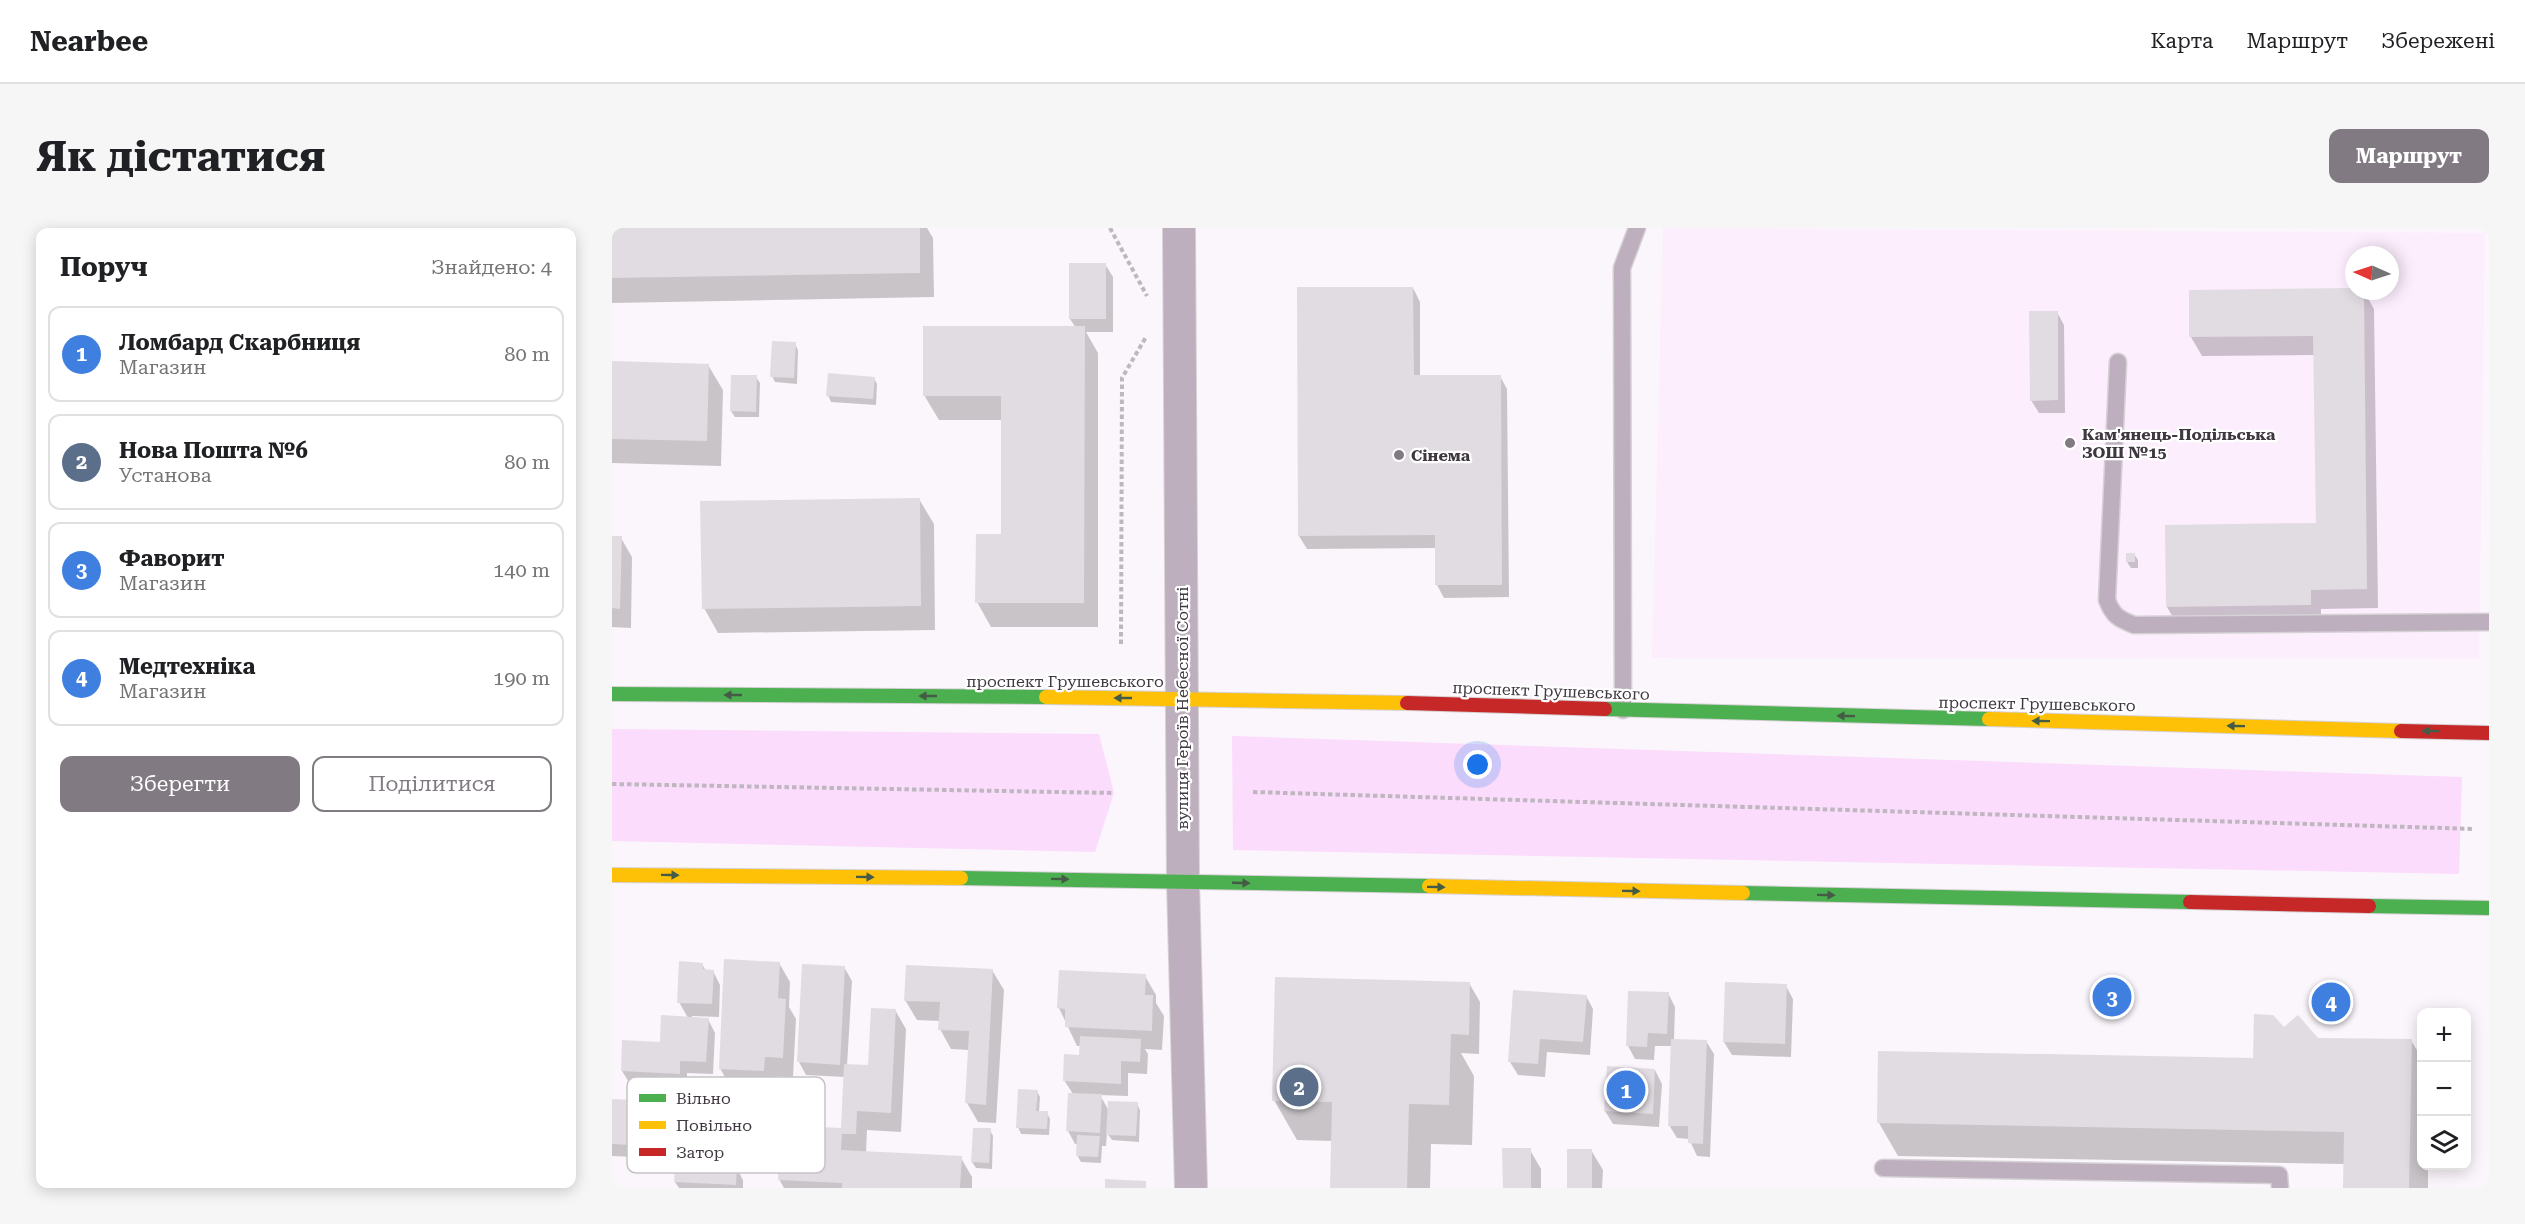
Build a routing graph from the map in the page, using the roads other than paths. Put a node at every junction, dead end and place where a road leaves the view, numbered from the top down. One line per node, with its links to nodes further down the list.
1 (1179, 228): 6 (street, вулиця Героїв Небесної Сотні)
2 (1637, 228): 7 (lane)
3 (2118, 362): 4 (lane)
4 (2489, 622)
5 (612, 694): 6 (main road, проспект Грушевського, one-way to 5)
6 (1182, 698): 7 (main road, проспект Грушевського); 10 (street, вулиця Героїв Небесної Сотні)
7 (1623, 710): 8 (main road, проспект Грушевського, one-way to 7)
8 (2489, 733)
9 (612, 875): 10 (main road, one-way to 10)
10 (1183, 882): 11 (main road, one-way to 11); 13 (street, вулиця Героїв Небесної Сотні)
11 (2489, 909)
12 (1883, 1168): 14 (lane)
13 (1191, 1188)
14 (2280, 1188)

